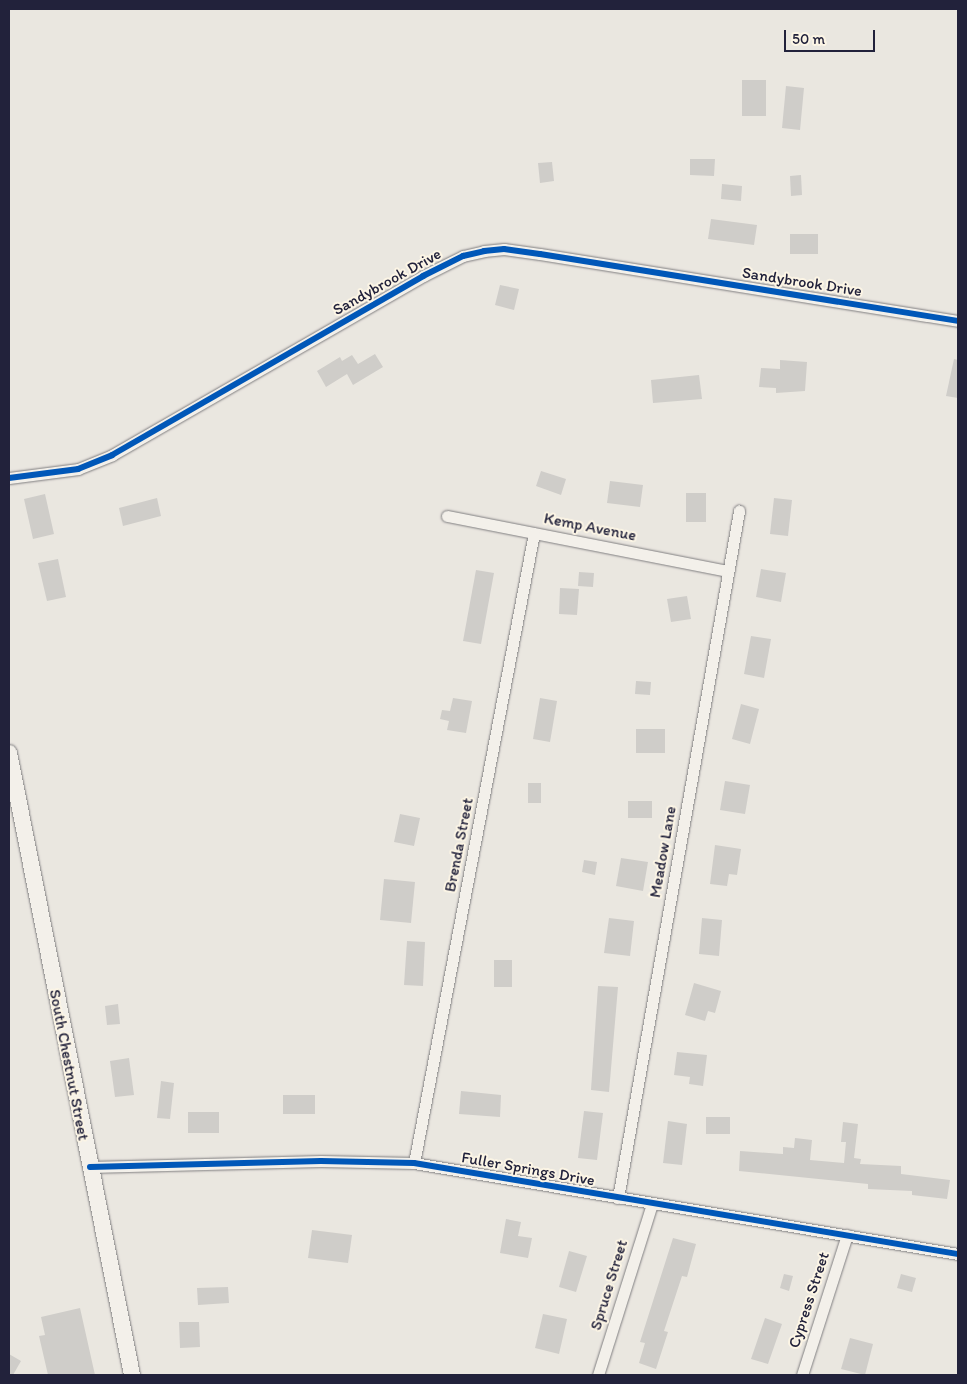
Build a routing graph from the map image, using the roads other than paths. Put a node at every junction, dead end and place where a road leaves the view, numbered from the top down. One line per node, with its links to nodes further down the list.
1 (958, 321): 2 (street, Sandybrook Drive)
2 (9, 478)
3 (739, 511): 6 (street, Meadow Lane)
4 (447, 516): 5 (street, Kemp Avenue)
5 (534, 533): 6 (street, Kemp Avenue); 8 (street, Brenda Street)
6 (727, 571): 10 (street, Meadow Lane)
7 (9, 753): 9 (main road, South Chestnut Street)
8 (414, 1163): 9 (street, Fuller Springs Drive); 10 (street, Fuller Springs Drive)
9 (90, 1167): 14 (main road, South Chestnut Street)
10 (618, 1198): 11 (street, Fuller Springs Drive)
11 (652, 1204): 12 (street, Fuller Springs Drive); 15 (street, Spruce Street)
12 (847, 1235): 13 (street, Fuller Springs Drive); 16 (street, Cypress Street)
13 (958, 1254)
14 (132, 1375)
15 (598, 1375)
16 (802, 1375)

